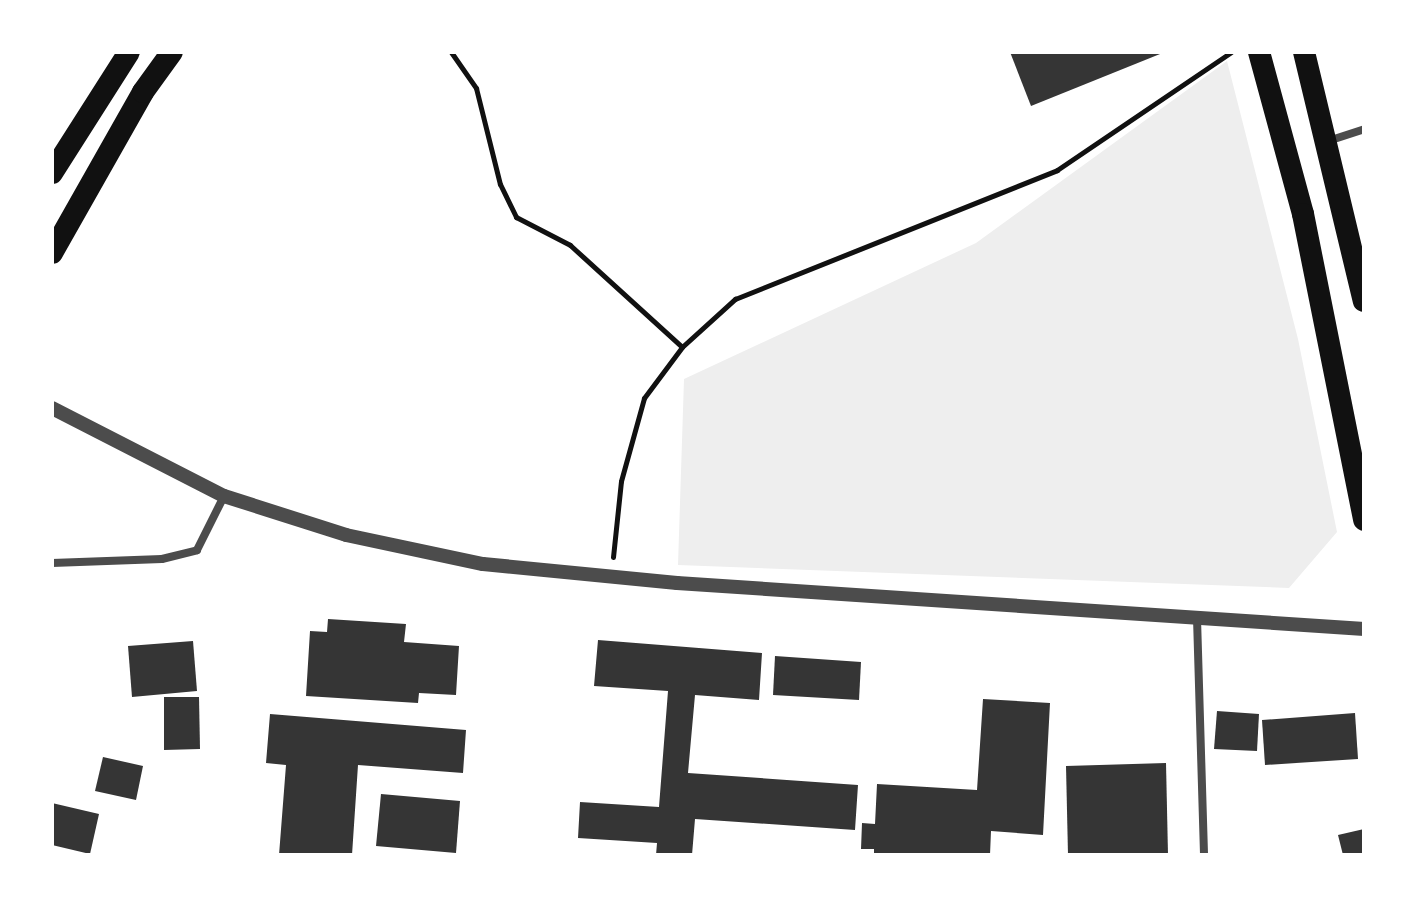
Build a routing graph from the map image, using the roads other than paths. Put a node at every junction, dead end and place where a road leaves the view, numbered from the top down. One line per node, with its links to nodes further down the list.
1 (129, 52): 7 (highway)
2 (172, 52): 8 (highway)
3 (1259, 52): 12 (highway)
4 (1304, 52): 6 (highway)
5 (1364, 129): 6 (street)
6 (1328, 141): 9 (highway)
7 (52, 173)
8 (52, 253)
9 (1364, 301)
10 (52, 408): 11 (street)
11 (224, 496): 13 (street); 14 (street)
12 (1364, 520)
13 (52, 563)
14 (1197, 618): 15 (street); 16 (street)
15 (1364, 629)
16 (1204, 855)

